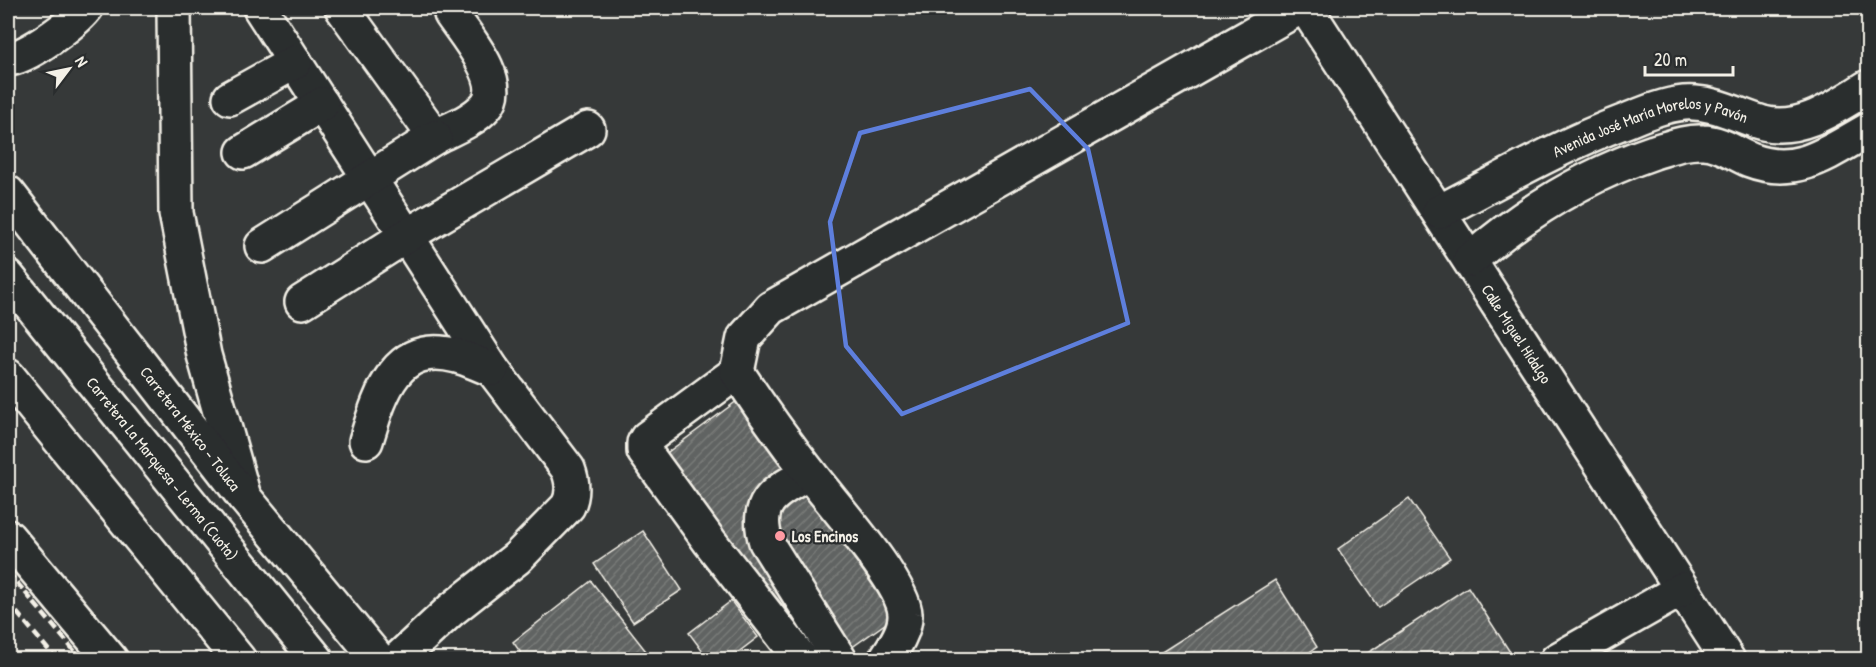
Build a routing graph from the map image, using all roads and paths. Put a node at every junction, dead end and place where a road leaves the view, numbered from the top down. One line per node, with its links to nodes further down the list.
1 (86, 8): 8 (main road)
2 (174, 8): 34 (main road)
3 (260, 8): 9 (main road)
4 (342, 8): 16 (main road)
5 (1299, 8): 30 (main road)
6 (1306, 8): 22 (main road, Calle Miguel Hidalgo)
7 (451, 14): 16 (main road)
8 (8, 59)
9 (295, 62): 11 (main road); 12 (main road)
10 (1869, 87): 13 (main road, Avenida José María Morelos y Pavón)
11 (230, 98)
12 (322, 104): 17 (main road); 19 (main road)
13 (1610, 127): 18 (main road); 20 (main road, Avenida José María Morelos y Pavón)
14 (588, 129): 24 (main road)
15 (1869, 130): 18 (main road, Avenida José María Morelos y Pavón)
16 (435, 137): 19 (main road)
17 (243, 152)
18 (1625, 162): 23 (main road, Avenida José María Morelos y Pavón)
19 (370, 178): 24 (main road); 25 (main road)
20 (1499, 181): 22 (main road, Avenida José María Morelos y Pavón); 23 (main road)
21 (8, 193): 34 (main road, Carretera México - Toluca)
22 (1439, 212): 26 (main road, Calle Miguel Hidalgo)
23 (1522, 219): 26 (main road, Avenida José María Morelos y Pavón)
24 (406, 236): 28 (main road); 29 (main road)
25 (262, 246)
26 (1470, 260): 37 (main road, Calle Miguel Hidalgo)
27 (8, 277): 41 (main road, Carretera La Marquesa - Lerma (Cuota))
28 (302, 302)
29 (492, 369): 32 (main road); 43 (main road)
30 (736, 372): 33 (main road); 38 (main road)
31 (8, 376): 40 (main road)
32 (366, 441)
33 (809, 473): 36 (main road); 46 (main road)
34 (244, 497): 42 (main road, Carretera México - Toluca)
35 (8, 537): 39 (main road)
36 (795, 588): 38 (main road); 45 (main road)
37 (1682, 589): 47 (main road); 48 (main road, Calle Miguel Hidalgo)
38 (763, 610): 44 (main road)
39 (111, 660)
40 (239, 660)
41 (316, 660)
42 (379, 660)
43 (397, 660)
44 (802, 660)
45 (840, 660)
46 (885, 660)
47 (1557, 660)
48 (1728, 660)

